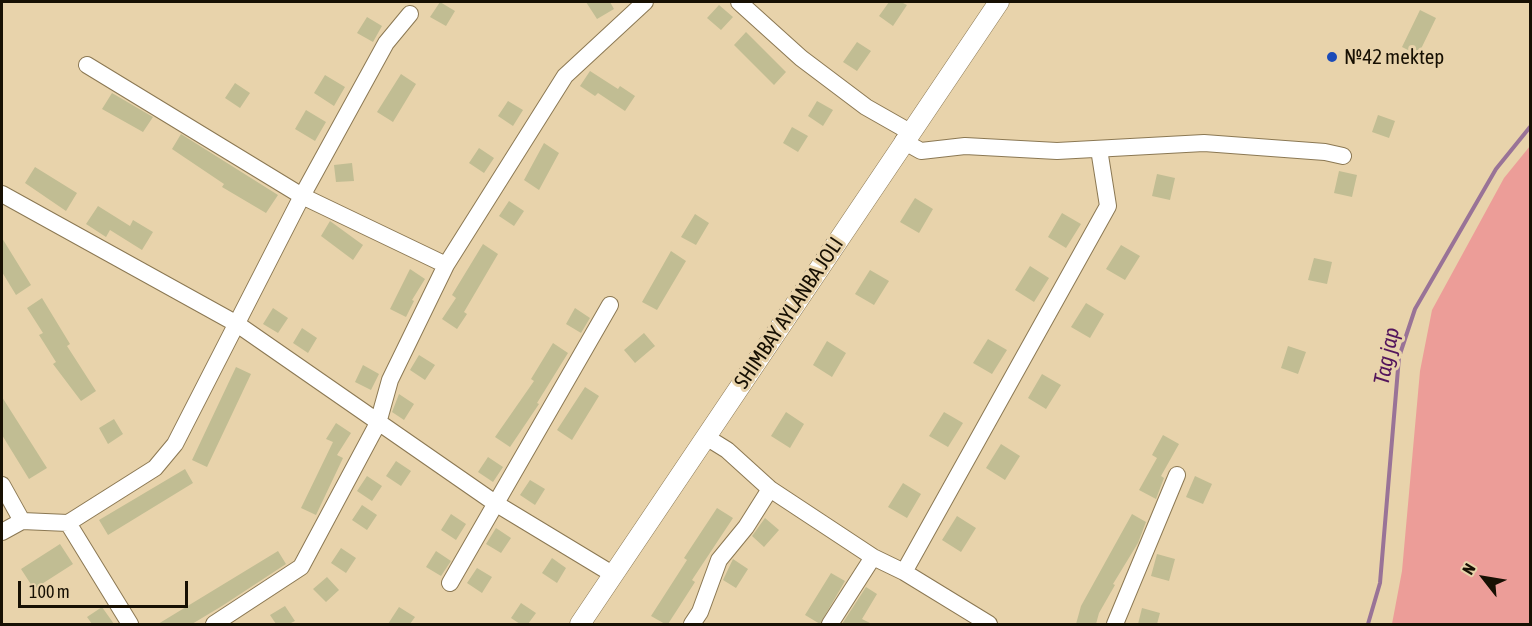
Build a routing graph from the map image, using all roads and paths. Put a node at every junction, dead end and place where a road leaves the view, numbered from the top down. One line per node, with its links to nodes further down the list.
1 (645, 2): 11 (street)
2 (739, 2): 6 (street)
3 (999, 2): 6 (main road)
4 (410, 14): 10 (street)
5 (87, 65): 10 (street)
6 (907, 136): 7 (street); 15 (main road)
7 (1099, 149): 8 (street); 24 (street)
8 (1343, 156)
9 (2, 194): 13 (street)
10 (302, 196): 11 (street); 13 (street)
11 (446, 264): 14 (street)
12 (610, 305): 19 (street)
13 (237, 324): 14 (street); 21 (street)
14 (378, 423): 19 (street); 29 (street)
15 (706, 437): 18 (street); 25 (main road)
16 (1177, 475): 33 (street)
17 (2, 485): 20 (street)
18 (770, 489): 23 (street); 31 (street)
19 (495, 503): 25 (street); 26 (street)
20 (22, 520): 21 (street); 22 (street)
21 (68, 523): 28 (street)
22 (2, 532)
23 (873, 556): 24 (street); 32 (street)
24 (904, 572): 27 (street)
25 (614, 575): 30 (main road)
26 (450, 583)
27 (980, 622)
28 (130, 624)
29 (214, 624)
30 (580, 624)
31 (692, 624)
32 (830, 624)
33 (1115, 624)

